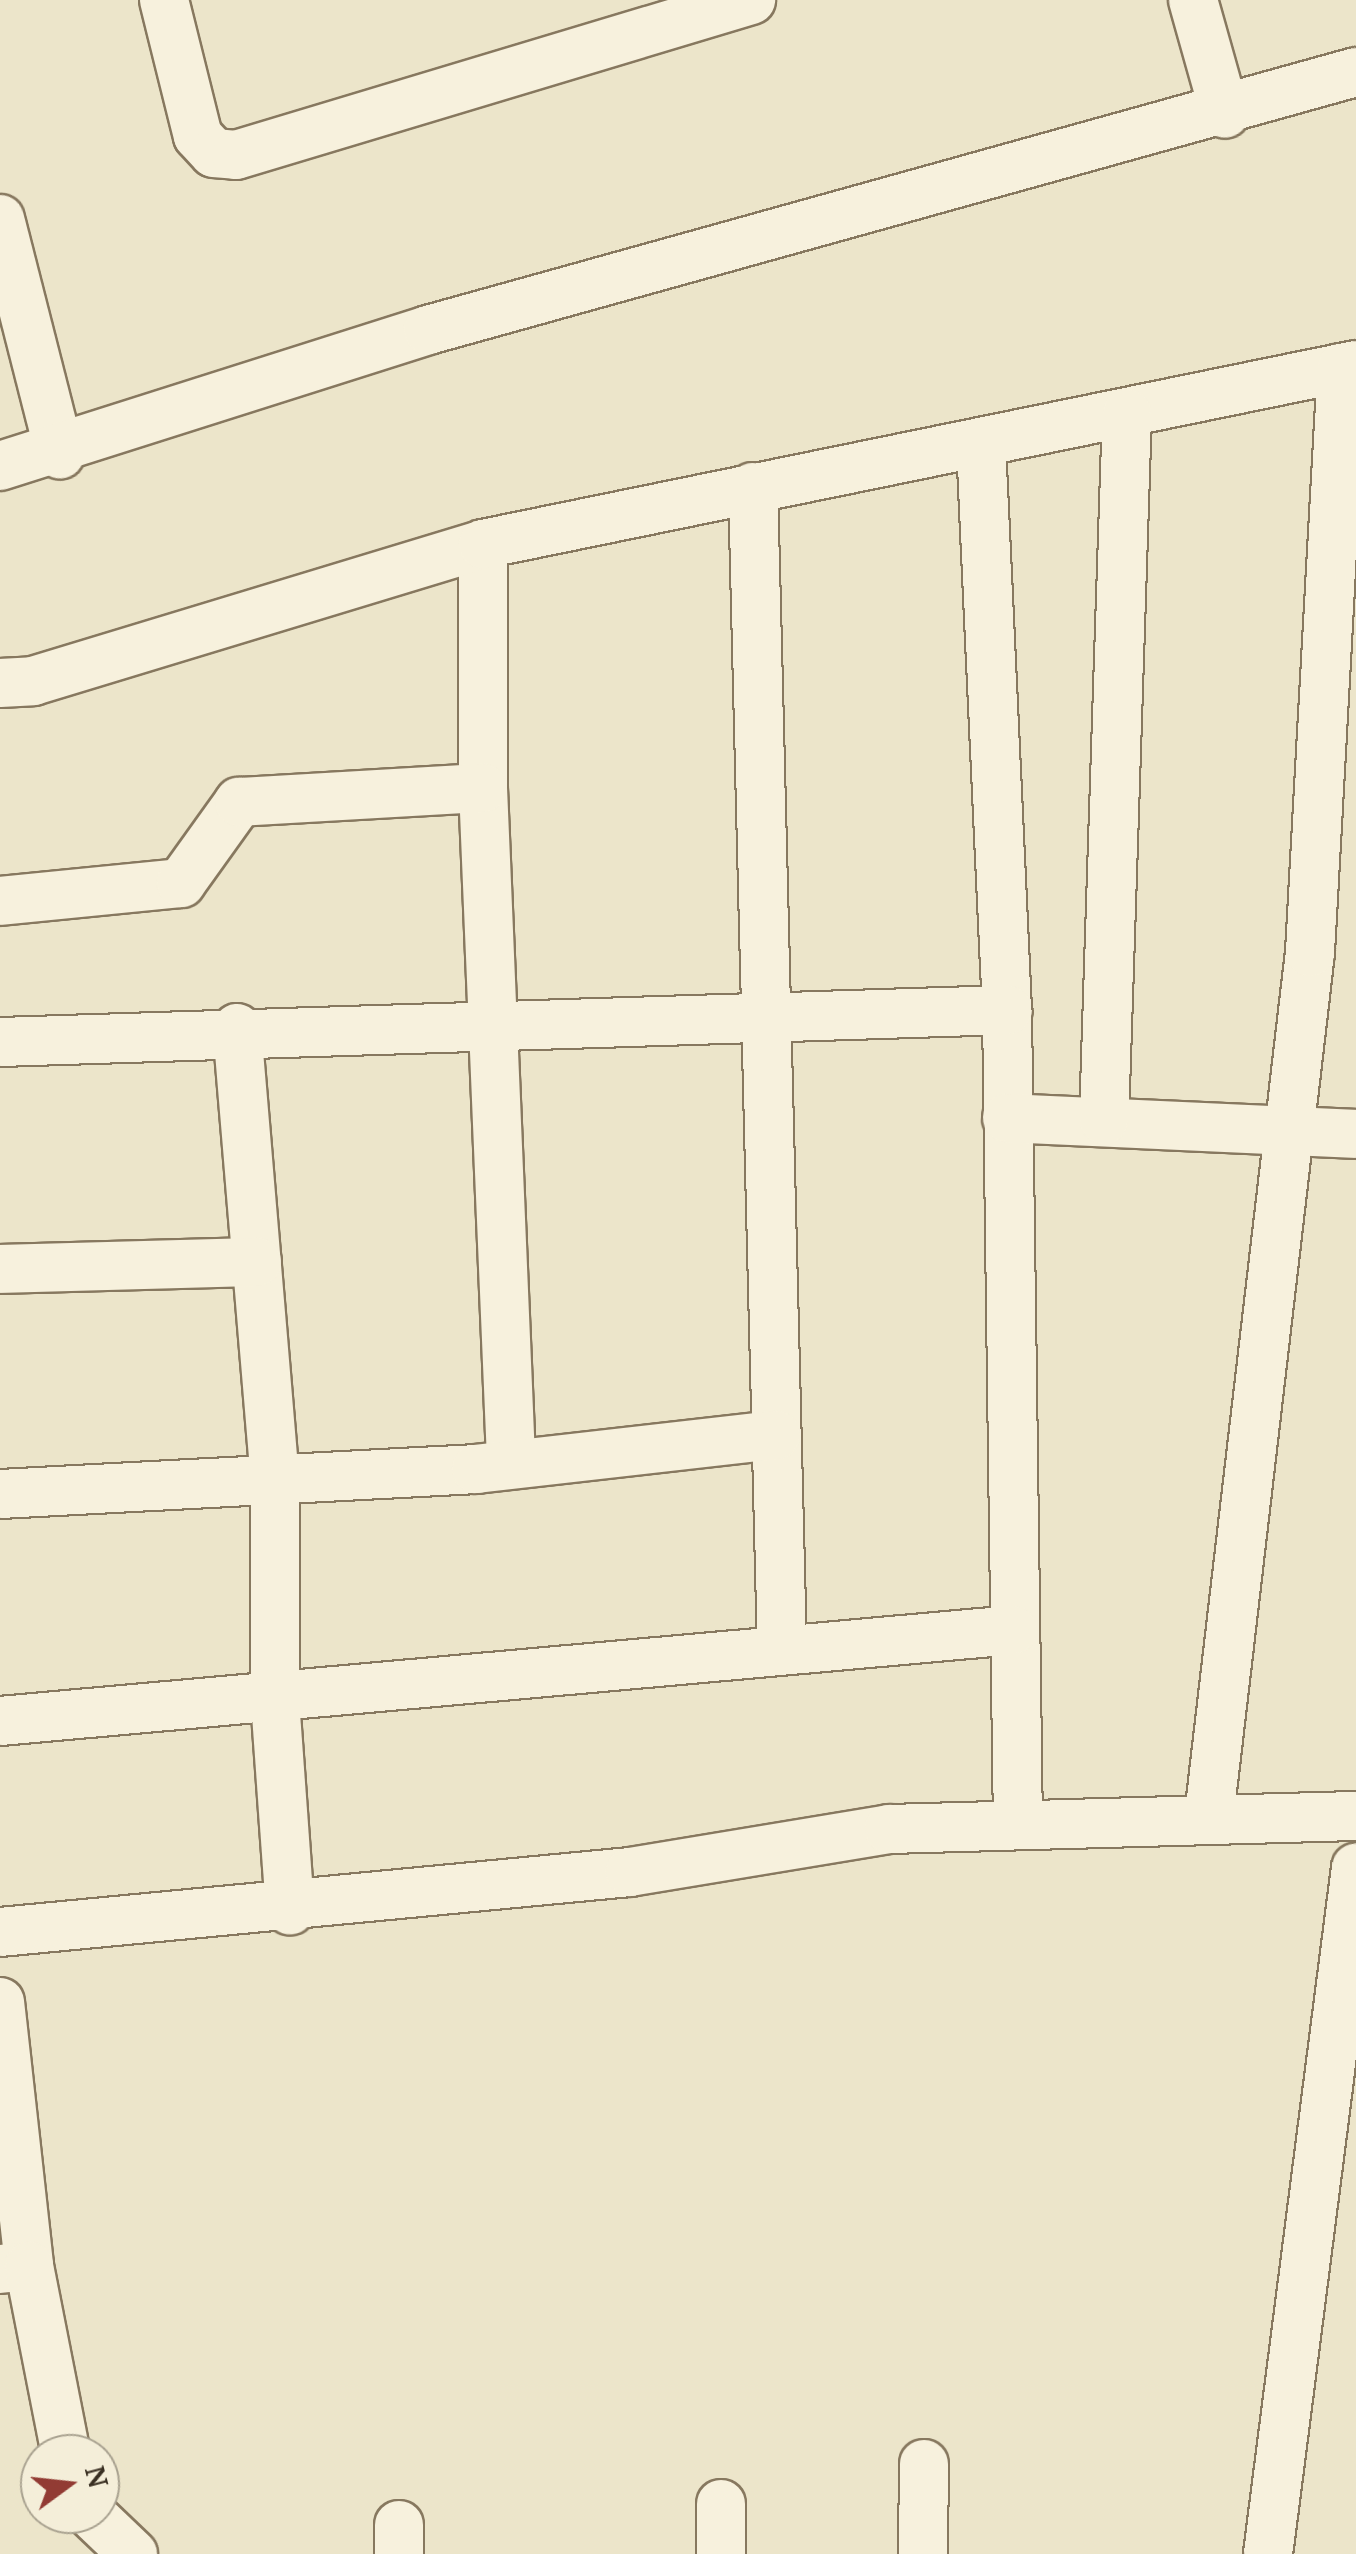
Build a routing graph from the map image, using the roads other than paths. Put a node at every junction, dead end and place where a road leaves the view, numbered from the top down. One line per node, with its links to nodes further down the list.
1 (164, 0): 2 (street)
2 (751, 0)
3 (1193, 0): 5 (street)
4 (1356, 72): 5 (street)
5 (1224, 114): 10 (street)
6 (0, 218): 10 (street)
7 (1349, 366): 8 (street); 24 (street)
8 (1127, 414): 9 (street); 23 (street)
9 (981, 444): 12 (street); 17 (street)
10 (60, 454): 11 (street)
11 (0, 466)
12 (753, 487): 13 (street); 18 (street)
13 (483, 544): 14 (street); 15 (street)
14 (0, 683)
15 (483, 788): 16 (street); 19 (street)
16 (0, 901)
17 (1008, 1010): 18 (street); 22 (street)
18 (766, 1014): 19 (street); 28 (street)
19 (495, 1022): 20 (street); 29 (street)
20 (237, 1028): 21 (street); 26 (street)
21 (0, 1042)
22 (1008, 1118): 23 (street); 32 (street)
23 (1104, 1120): 24 (street)
24 (1293, 1130): 25 (street); 36 (street)
25 (1356, 1134)
26 (257, 1262): 27 (street); 30 (street)
27 (0, 1270)
28 (776, 1435): 29 (street); 33 (street)
29 (512, 1459): 30 (street)
30 (275, 1479): 31 (street); 34 (street)
31 (0, 1494)
32 (1013, 1630): 33 (street); 38 (street)
33 (782, 1647): 34 (street)
34 (275, 1700): 35 (street); 40 (street)
35 (0, 1722)
36 (1209, 1816): 37 (street); 38 (street)
37 (1356, 1816)
38 (1018, 1824): 40 (street)
39 (1356, 1868): 42 (street)
40 (290, 1910): 41 (street)
41 (0, 1932)
42 (1351, 1941): 52 (street)
43 (0, 2002): 44 (street)
44 (14, 2268): 45 (street)
45 (60, 2434)
46 (924, 2464): 51 (street)
47 (721, 2504): 50 (street)
48 (112, 2534): 49 (street)
49 (133, 2554)
50 (721, 2554)
51 (923, 2554)
52 (1268, 2554)

